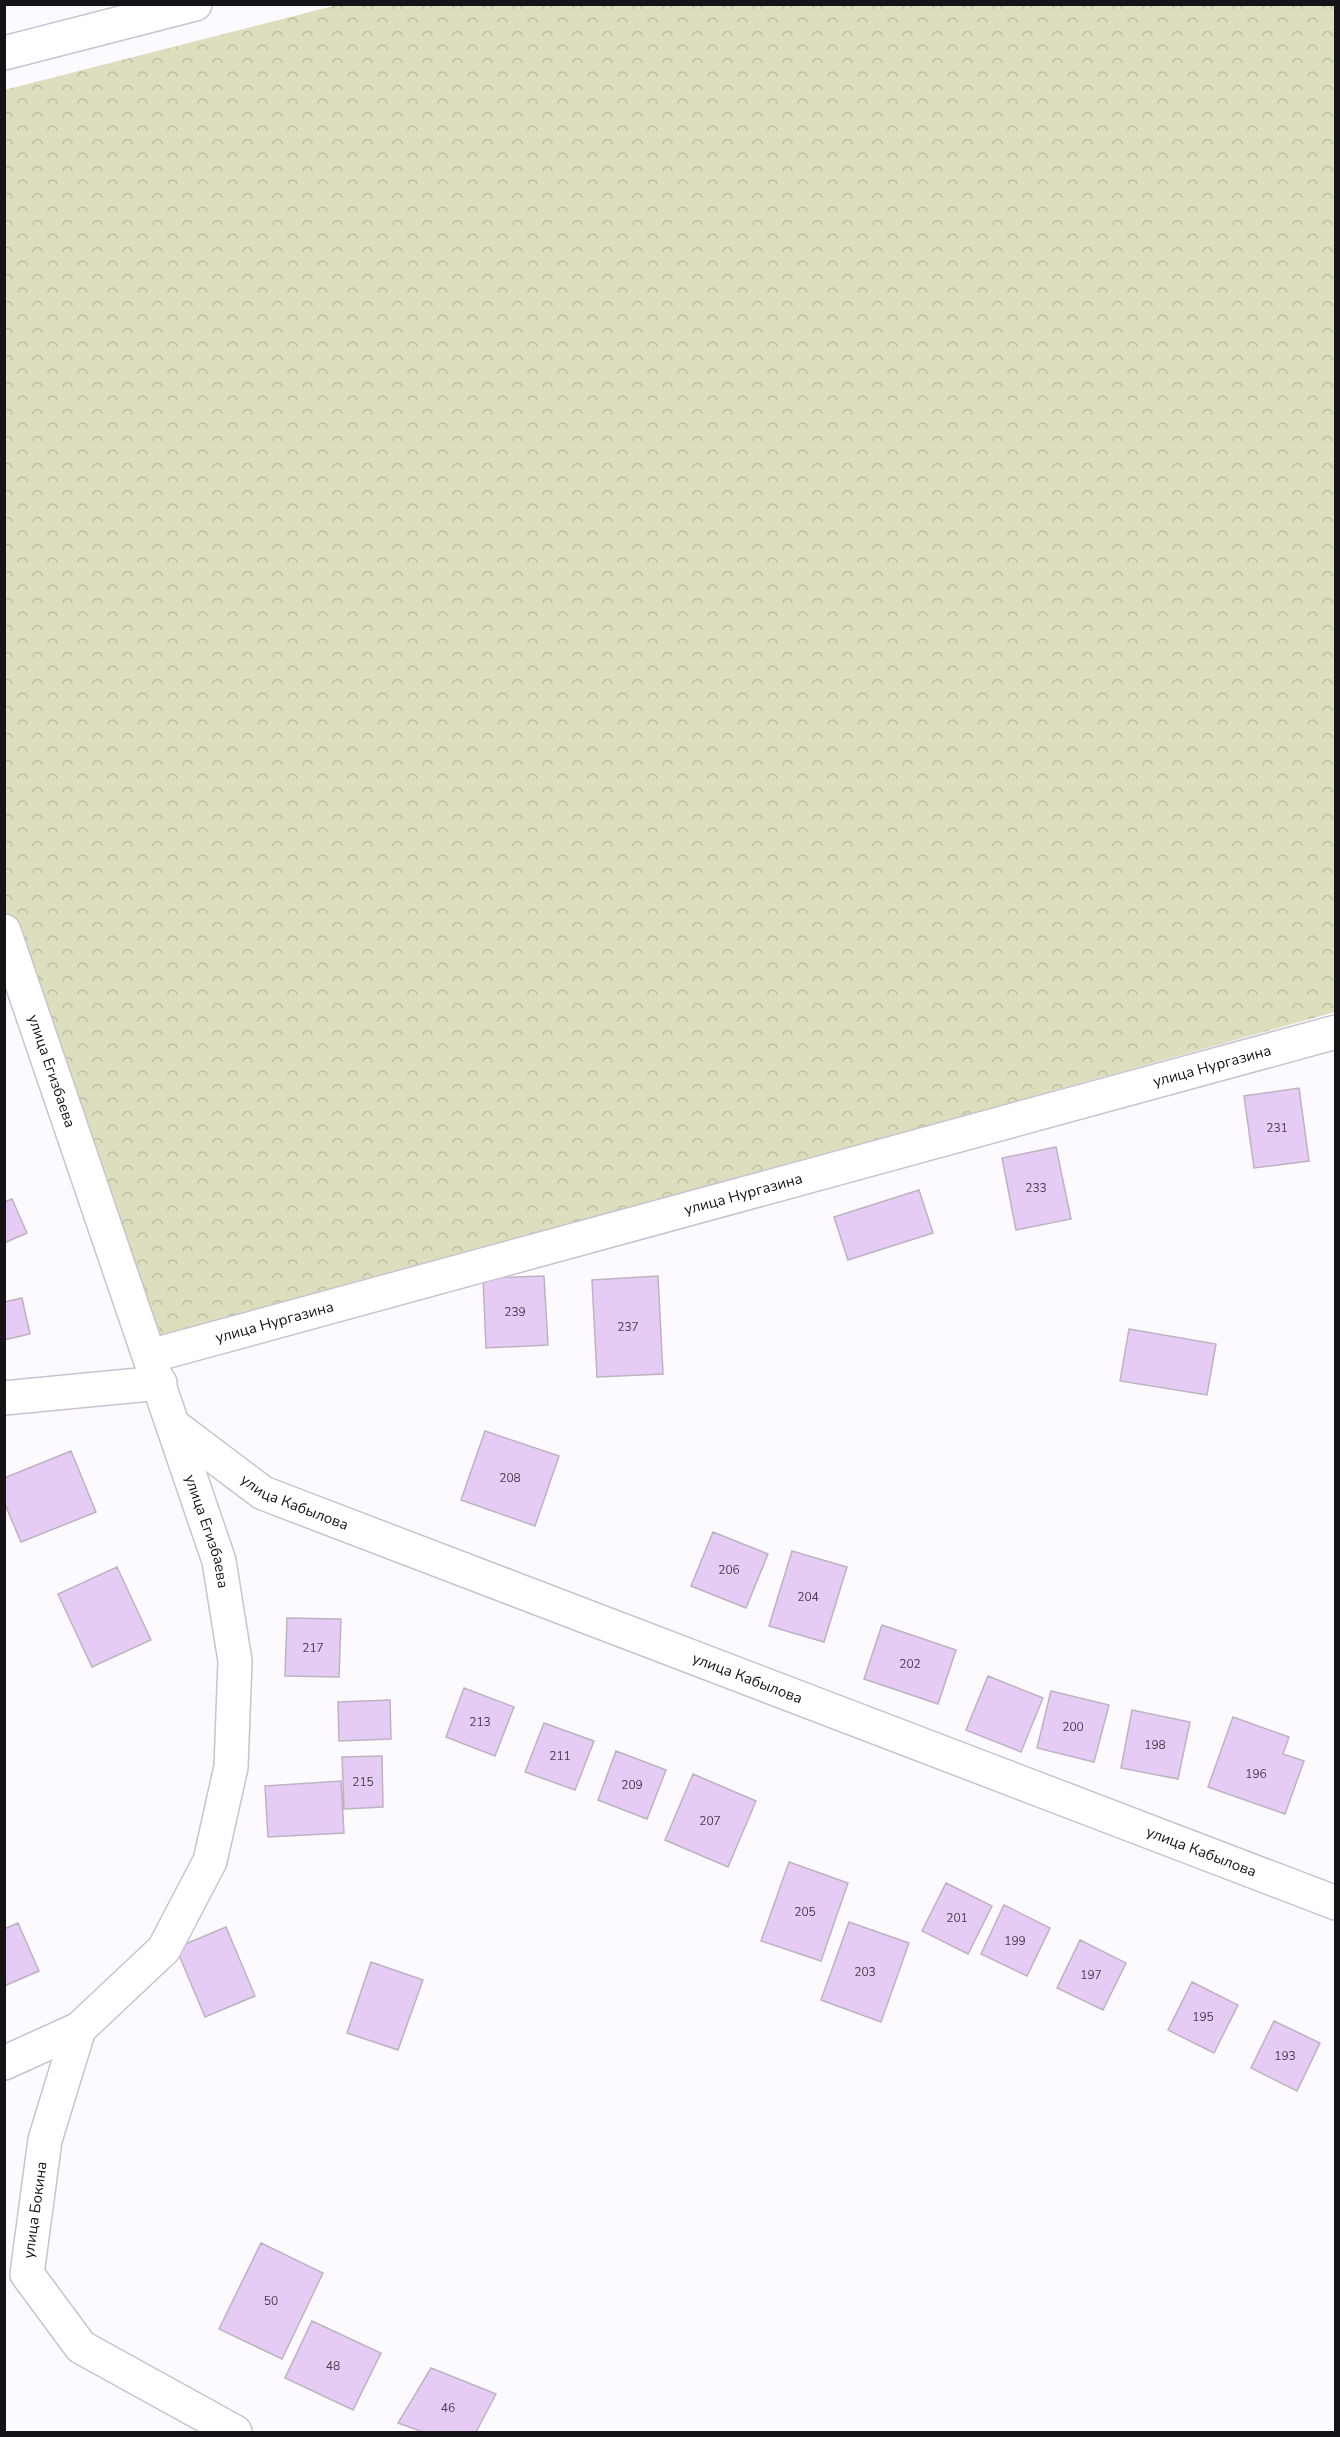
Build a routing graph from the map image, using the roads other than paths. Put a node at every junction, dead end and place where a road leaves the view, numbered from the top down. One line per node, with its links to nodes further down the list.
1 (195, 4): 2 (street)
2 (4, 52)
3 (4, 931): 5 (street, улица Егизбаева)
4 (1335, 1032): 5 (street, улица Нургазина)
5 (155, 1370): 6 (street, улица Нургазина); 7 (street, улица Егизбаева)
6 (4, 1398)
7 (174, 1426): 8 (street, улица Кабылова); 9 (street, улица Егизбаева)
8 (1335, 1904)
9 (80, 2029): 10 (street, улица Егизбаева); 11 (street, улица Бокина)
10 (4, 2063)
11 (235, 2433)

